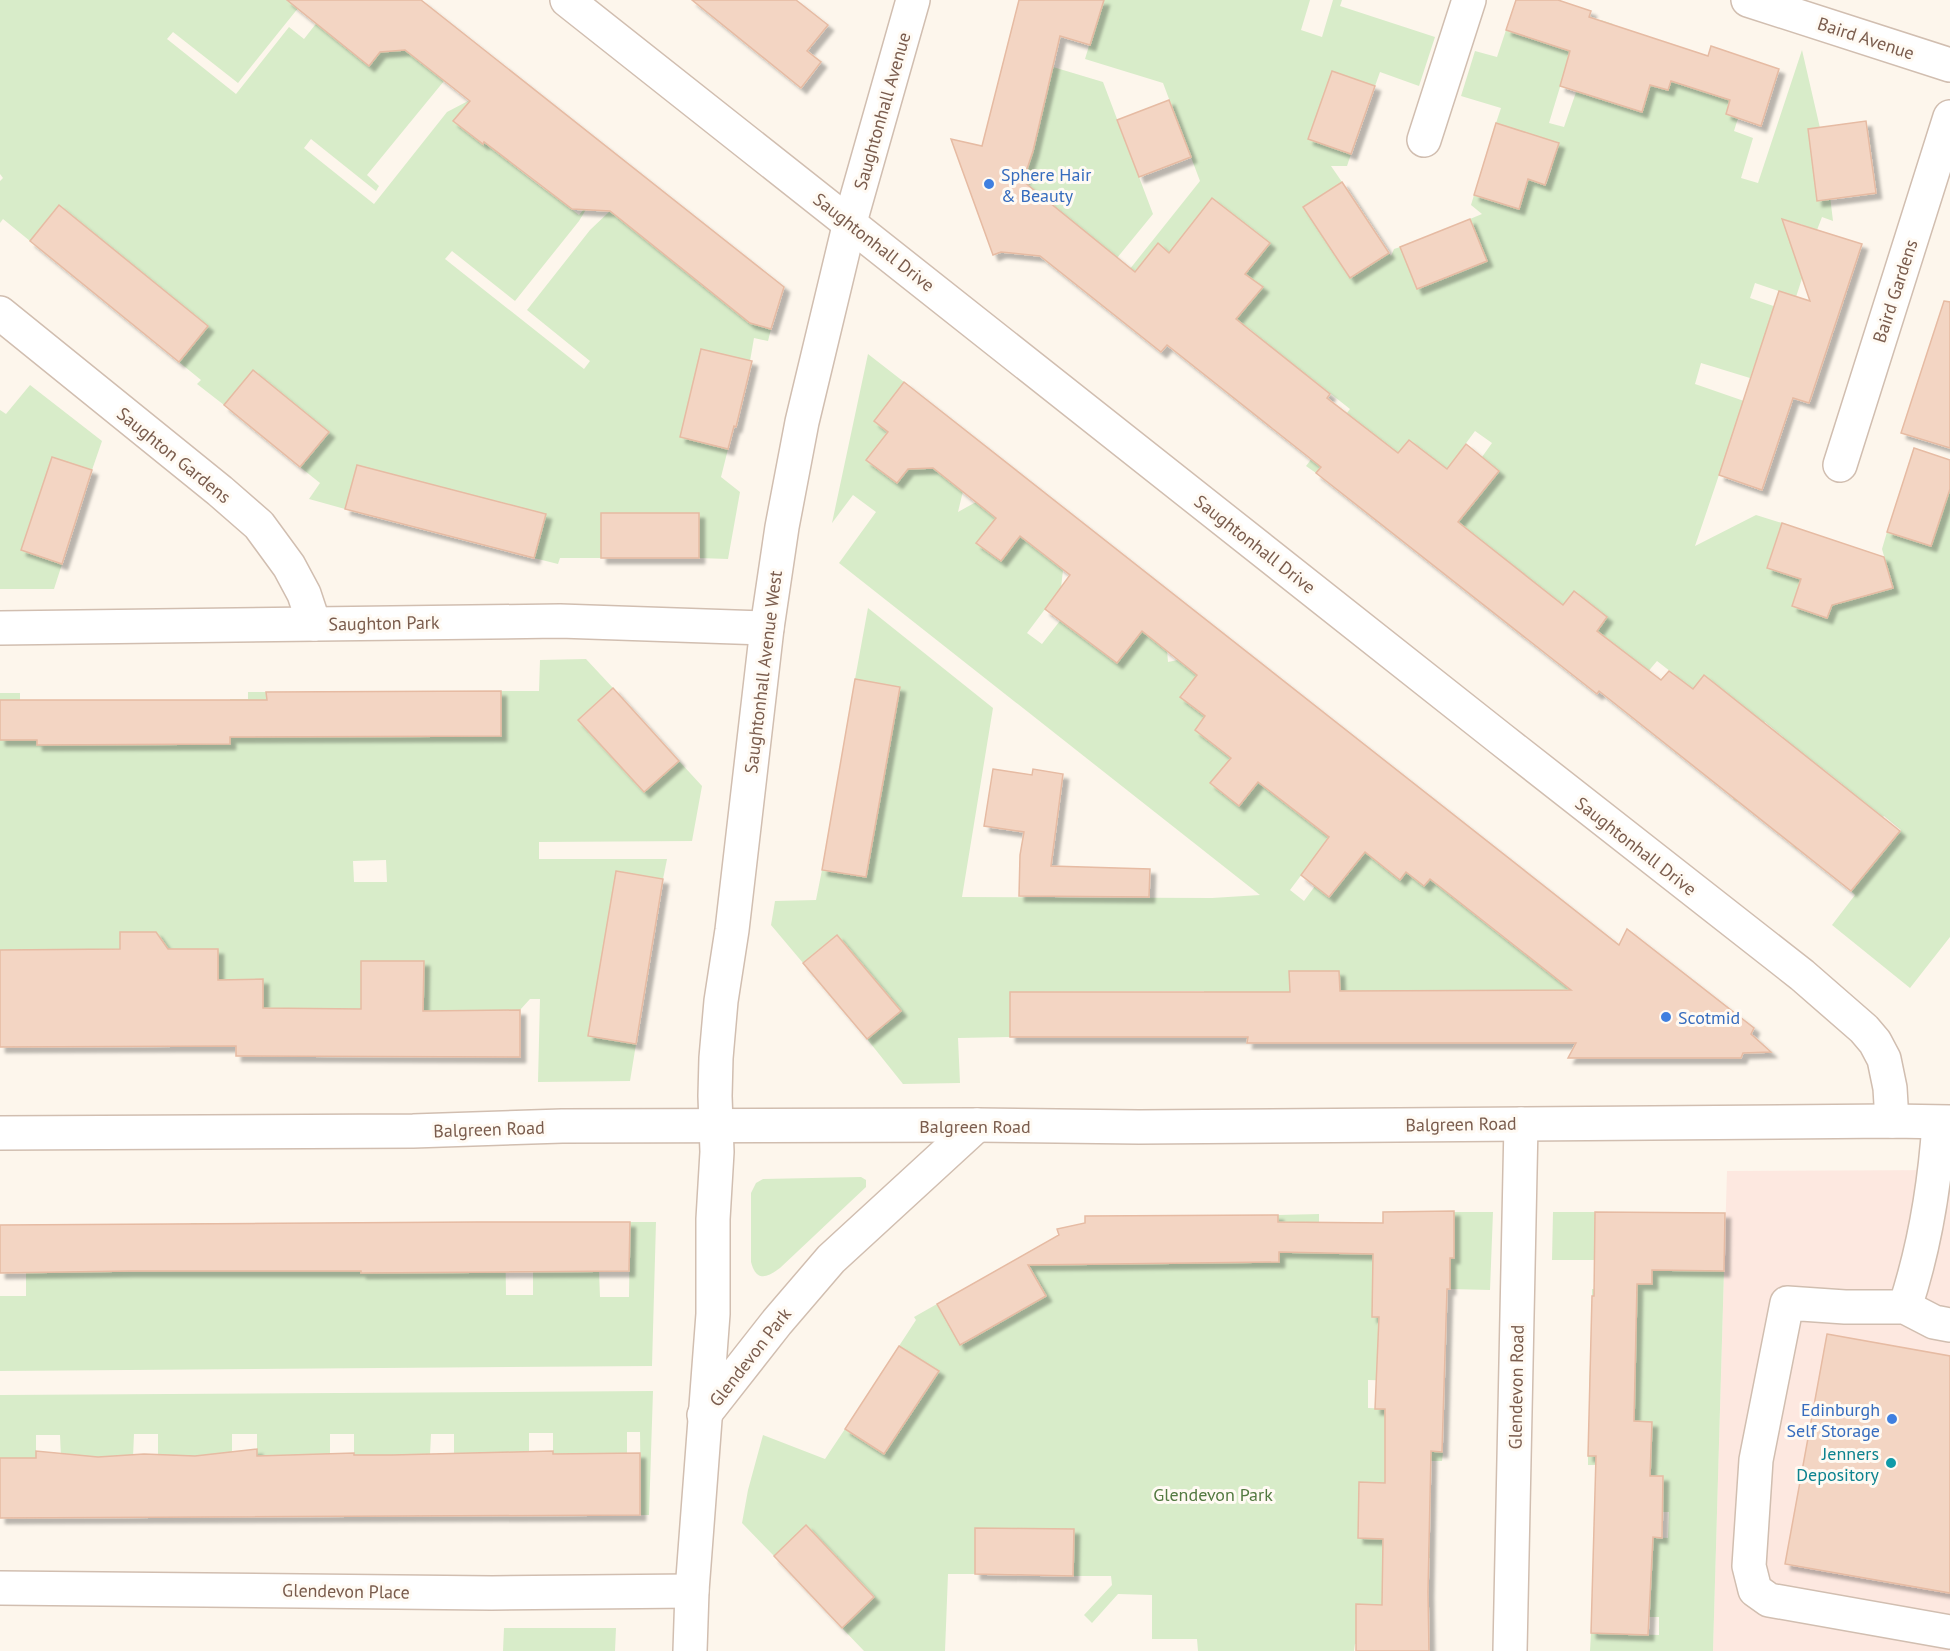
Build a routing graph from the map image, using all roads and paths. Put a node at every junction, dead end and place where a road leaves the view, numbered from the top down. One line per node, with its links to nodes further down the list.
1 (567, 0): 8 (street, Saughtonhall Drive)
2 (913, 0): 8 (street, Saughtonhall Avenue)
3 (1469, 0): 7 (street)
4 (1748, 0): 5 (street, Baird Avenue)
5 (1950, 65)
6 (1950, 117): 10 (street, Baird Gardens)
7 (1424, 140)
8 (850, 222): 13 (street, Saughtonhall Avenue West); 14 (street, Saughtonhall Drive)
9 (0, 313): 11 (street, Saughton Gardens)
10 (1840, 465)
11 (314, 624): 12 (street, Saughton Park); 13 (street, Saughton Park)
12 (0, 628)
13 (767, 628): 18 (street, Saughtonhall Avenue West)
14 (1892, 1121): 15 (street, Balgreen Road); 16 (street, Balgreen Road)
15 (1944, 1123): 20 (street)
16 (1521, 1124): 17 (street, Balgreen Road); 27 (street, Glendevon Road)
17 (977, 1125): 18 (street, Balgreen Road); 22 (street, Glendevon Park)
18 (717, 1126): 19 (street, Balgreen Road); 22 (street, Glendevon Park)
19 (0, 1133)
20 (1905, 1306): 21 (street); 25 (street)
21 (1950, 1325)
22 (704, 1415): 24 (street, Glendevon Park)
23 (0, 1588): 24 (street, Glendevon Place)
24 (692, 1591): 26 (street, Glendevon Park)
25 (1950, 1632)
26 (690, 1651)
27 (1510, 1651)

